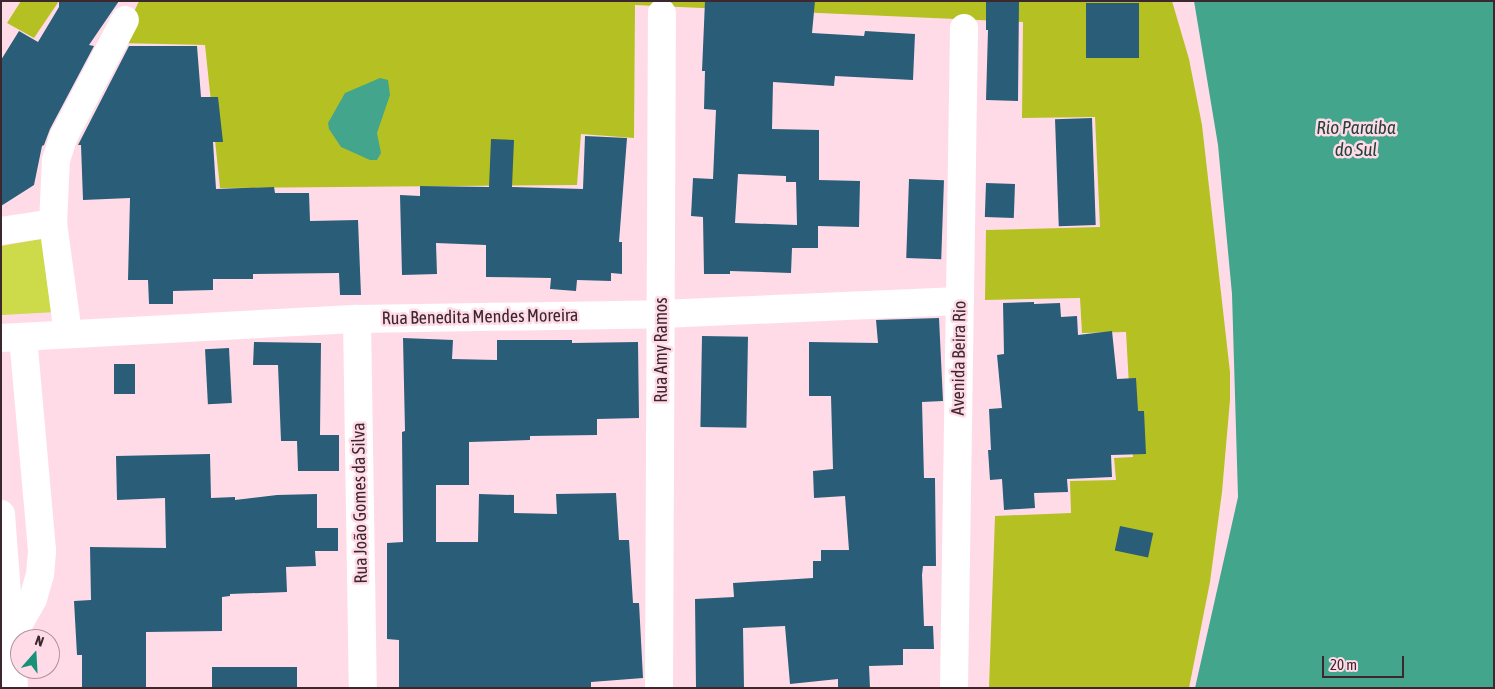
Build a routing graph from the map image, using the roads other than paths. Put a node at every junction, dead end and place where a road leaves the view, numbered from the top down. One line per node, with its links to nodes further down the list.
1 (662, 13): 7 (street, Rua Amy Ramos)
2 (125, 20): 4 (street)
3 (964, 28): 6 (street, Avenida Beira Rio)
4 (53, 223): 5 (street); 9 (street)
5 (1, 231)
6 (960, 301): 7 (street, Rua Benedita Mendes Moreira); 16 (street, Avenida Beira Rio)
7 (662, 314): 8 (street, Rua Benedita Mendes Moreira); 15 (street, Rua Amy Ramos)
8 (357, 319): 9 (street, Rua Benedita Mendes Moreira); 14 (street, Rua João Gomes da Silva)
9 (68, 334): 10 (street, Rua Benedita Mendes Moreira)
10 (12, 338): 12 (street)
11 (1, 514): 12 (street)
12 (9, 641): 13 (street)
13 (14, 688)
14 (363, 688)
15 (659, 688)
16 (954, 688)

